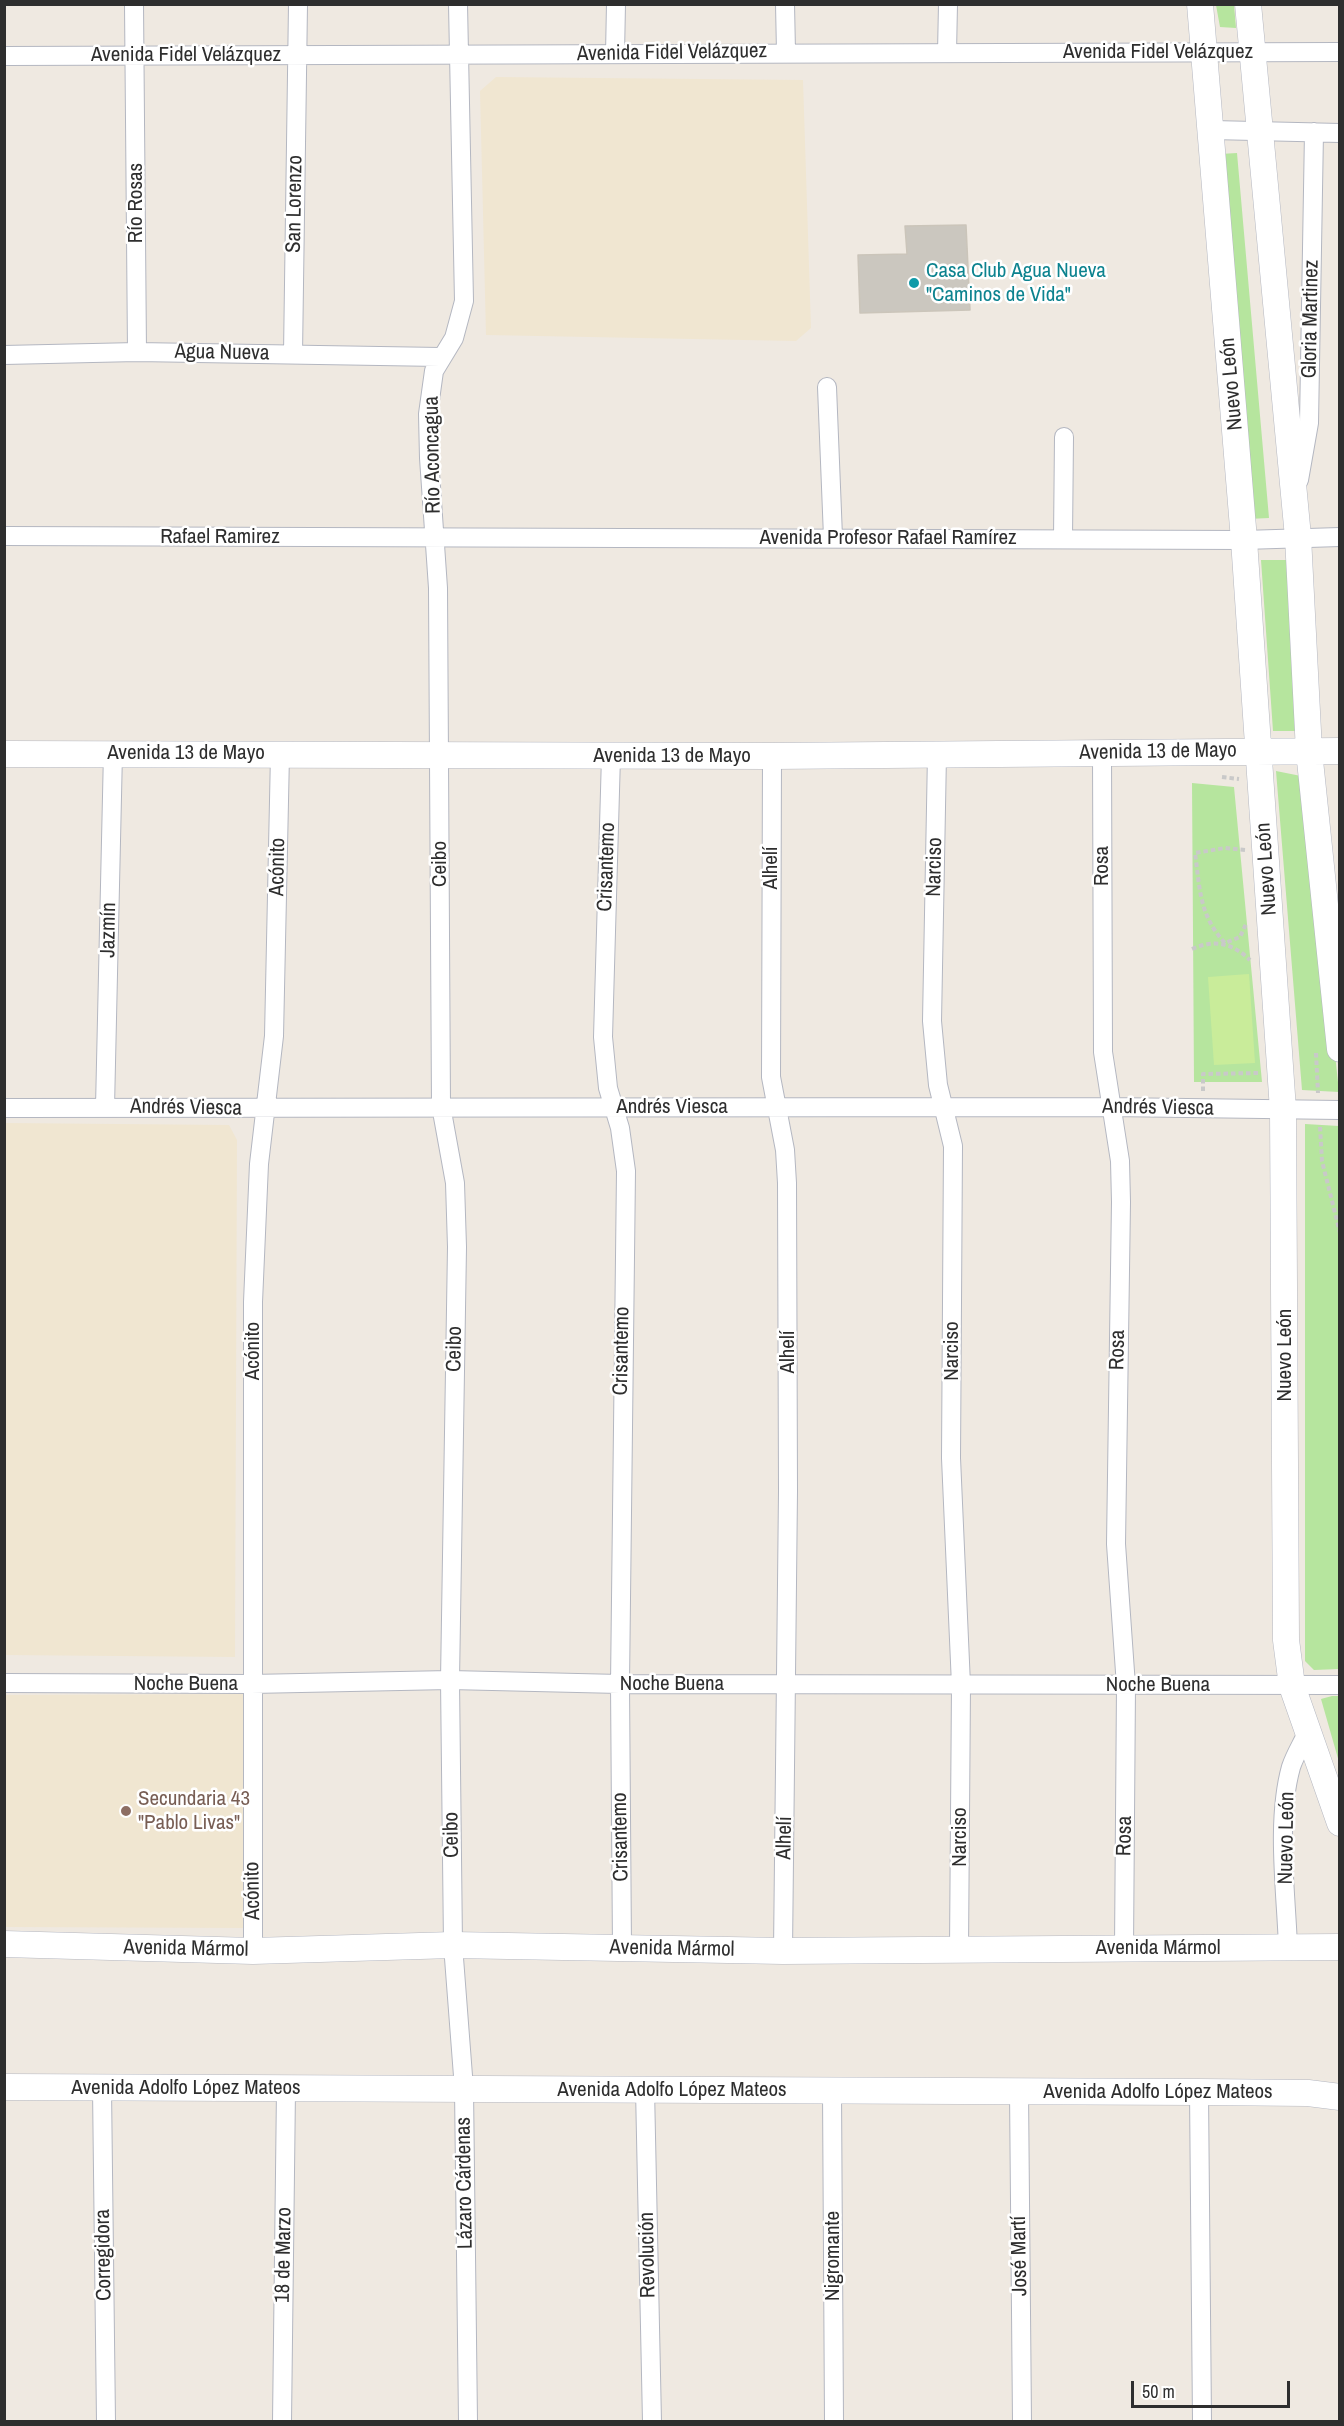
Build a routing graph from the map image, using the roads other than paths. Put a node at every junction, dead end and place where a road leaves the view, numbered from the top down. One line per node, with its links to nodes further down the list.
1 (134, 4): 16 (street, Río Rosas)
2 (298, 4): 14 (street, San Lorenzo)
3 (458, 4): 18 (street, Río Aconcagua)
4 (616, 4): 15 (street)
5 (785, 4): 9 (street)
6 (948, 4): 12 (street)
7 (1200, 4): 10 (street, Nuevo León)
8 (1248, 4): 13 (street)
9 (786, 52): 12 (street, Avenida Fidel Velázquez); 15 (street, Avenida Fidel Velázquez)
10 (1205, 52): 12 (street, Avenida Fidel Velázquez); 13 (street, Avenida Fidel Velázquez); 19 (street, Nuevo León)
11 (1340, 52): 13 (street, Avenida Fidel Velázquez)
12 (947, 53)
13 (1253, 53): 20 (street)
14 (297, 54): 16 (street, Avenida Fidel Velázquez); 18 (street, Avenida Fidel Velázquez); 24 (street, San Lorenzo)
15 (615, 54): 18 (street, Avenida Fidel Velázquez)
16 (135, 55): 17 (street, Avenida Fidel Velázquez); 23 (street, Río Rosas)
17 (4, 56)
18 (459, 56): 26 (street, Río Aconcagua)
19 (1212, 130): 20 (street); 36 (street, Nuevo León)
20 (1258, 130): 21 (street); 29 (street)
21 (1314, 132): 22 (street); 29 (street, Gloria Martinez)
22 (1340, 133)
23 (137, 352): 24 (street, Agua Nueva); 25 (street, Agua Nueva)
24 (293, 354): 26 (street, Agua Nueva)
25 (4, 355)
26 (440, 357): 34 (street, Río Aconcagua)
27 (827, 387): 31 (street)
28 (1064, 437): 35 (street)
29 (1295, 504): 32 (street)
30 (4, 536): 34 (street, Rafael Ramirez)
31 (833, 537): 34 (street, Avenida Profesor Rafael Ramírez); 35 (street, Avenida Profesor Rafael Ramírez)
32 (1298, 537): 33 (street, Avenida Profesor Rafael Ramírez); 36 (street, Avenida Profesor Rafael Ramírez); 38 (street)
33 (1340, 537)
34 (436, 538): 44 (street, Río Aconcagua)
35 (1063, 538): 36 (street, Avenida Profesor Rafael Ramírez)
36 (1244, 540): 37 (street, Nuevo León)
37 (1258, 751): 38 (street, Avenida 13 de Mayo); 41 (street, Avenida 13 de Mayo); 57 (street, Nuevo León)
38 (1309, 751): 39 (street, Avenida 13 de Mayo); 48 (street)
39 (1340, 751)
40 (113, 752): 42 (street, Avenida 13 de Mayo); 43 (street, Avenida 13 de Mayo); 50 (street, Jazmín)
41 (1102, 753): 45 (street, Avenida 13 de Mayo); 53 (street, Rosa)
42 (4, 754)
43 (280, 754): 44 (street, Avenida 13 de Mayo); 56 (street, Acónito)
44 (439, 754): 46 (street, Avenida 13 de Mayo); 49 (street, Ceibo)
45 (937, 754): 47 (street, Avenida 13 de Mayo); 55 (street, Narciso)
46 (610, 756): 47 (street, Avenida 13 de Mayo); 51 (street, Crisantemo)
47 (772, 756): 52 (street, Alhelí)
48 (1340, 1049)
49 (441, 1106): 51 (street, Andrés Viesca); 56 (street, Andrés Viesca); 59 (street, Ceibo)
50 (105, 1107): 54 (street, Andrés Viesca); 56 (street, Andrés Viesca)
51 (615, 1107): 52 (street, Andrés Viesca); 63 (street, Crisantemo)
52 (775, 1107): 55 (street, Andrés Viesca); 61 (street, Alhelí)
53 (1110, 1107): 55 (street, Andrés Viesca); 57 (street, Andrés Viesca); 66 (street, Rosa)
54 (4, 1108)
55 (943, 1108): 64 (street, Narciso)
56 (267, 1109): 62 (street, Acónito)
57 (1283, 1110): 58 (street, Andrés Viesca); 67 (street, Nuevo León)
58 (1340, 1110)
59 (450, 1680): 62 (street, Noche Buena); 63 (street, Noche Buena); 71 (street, Ceibo)
60 (4, 1683): 62 (street, Noche Buena)
61 (787, 1683): 63 (street, Noche Buena); 64 (street, Noche Buena); 78 (street, Alhelí)
62 (251, 1684): 77 (street, Acónito)
63 (620, 1684): 75 (street, Crisantemo)
64 (961, 1685): 66 (street, Noche Buena); 76 (street, Narciso)
65 (1340, 1685): 67 (street, Noche Buena)
66 (1126, 1686): 67 (street, Noche Buena); 74 (street, Rosa)
67 (1292, 1686): 68 (street, Nuevo León)
68 (1307, 1733): 69 (street, Nuevo León); 72 (street, Nuevo León)
69 (1340, 1824)
70 (4, 1944): 77 (street, Avenida Mármol)
71 (453, 1945): 75 (street, Avenida Mármol); 77 (street, Avenida Mármol); 82 (street, Lázaro Cárdenas)
72 (1288, 1947): 73 (street, Avenida Mármol); 74 (street, Avenida Mármol)
73 (1340, 1947)
74 (1124, 1948): 76 (street, Avenida Mármol)
75 (622, 1949): 78 (street, Avenida Mármol)
76 (959, 1949): 78 (street, Avenida Mármol)
77 (253, 1951)
78 (783, 1951)
79 (4, 2087): 80 (street, Avenida Adolfo López Mateos)
80 (102, 2088): 81 (street, Avenida Adolfo López Mateos); 88 (street, Corregidora)
81 (286, 2089): 82 (street, Avenida Adolfo López Mateos); 89 (street, 18 de Marzo)
82 (464, 2089): 83 (street, Avenida Adolfo López Mateos); 90 (street, Lázaro Cárdenas)
83 (645, 2089): 84 (street, Avenida Adolfo López Mateos); 91 (street, Revolución)
84 (832, 2091): 85 (street, Avenida Adolfo López Mateos); 92 (street, Nigromante)
85 (1019, 2091): 86 (street, Avenida Adolfo López Mateos); 93 (street, José Martí)
86 (1199, 2092): 87 (street, Avenida Adolfo López Mateos); 94 (street)
87 (1340, 2097)
88 (106, 2421)
89 (282, 2421)
90 (468, 2421)
91 (652, 2421)
92 (834, 2421)
93 (1022, 2421)
94 (1202, 2421)

